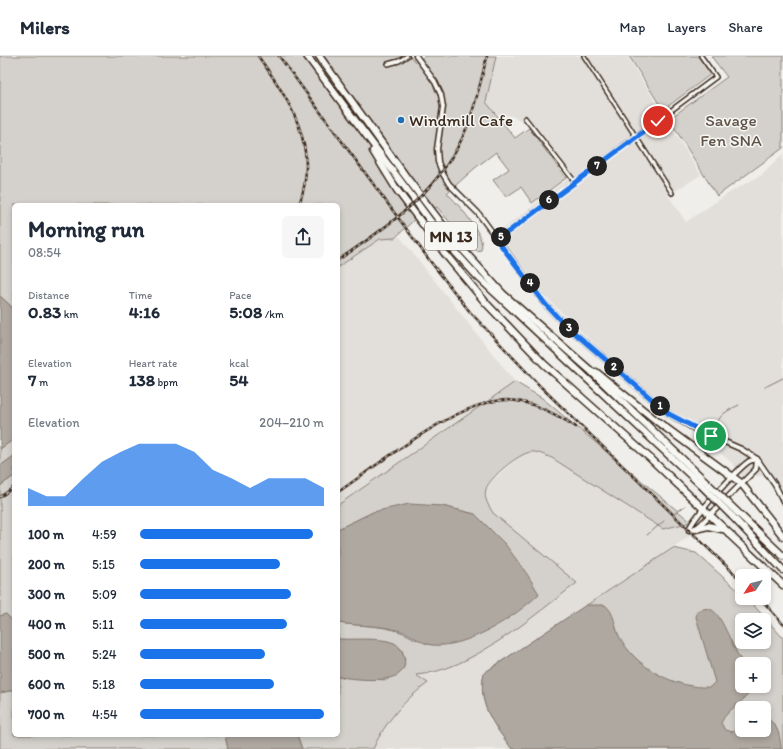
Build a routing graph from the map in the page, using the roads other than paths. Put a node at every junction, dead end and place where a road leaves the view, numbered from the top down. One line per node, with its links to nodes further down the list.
1 (307, 56): 9 (highway, MN 13)
2 (319, 56): 14 (highway, MN 13)
3 (407, 56): 7 (street)
4 (416, 56): 13 (street)
5 (584, 56): 10 (street)
6 (701, 56): 10 (street)
7 (388, 64)
8 (525, 118): 11 (street)
9 (363, 133): 17 (highway, MN 13); 20 (highway)
10 (636, 137): 11 (street); 12 (street)
11 (575, 182): 13 (street)
12 (672, 193)
13 (497, 240): 15 (street)
14 (573, 356): 16 (highway); 17 (highway, MN 13)
15 (757, 459): 16 (street); 18 (street); 19 (street)
16 (734, 477): 18 (highway); 20 (street)
17 (703, 483): 21 (highway, MN 13, bridge)
18 (741, 483): 22 (street); 25 (highway)
19 (783, 502)
20 (703, 508): 22 (highway); 23 (street)
21 (734, 513): 26 (highway, MN 13); 27 (highway, MN 13)
22 (710, 515): 23 (street); 24 (highway)
23 (695, 529): 24 (highway)
24 (732, 536): 28 (highway)
25 (783, 536)
26 (783, 556)
27 (783, 570)
28 (783, 585)

